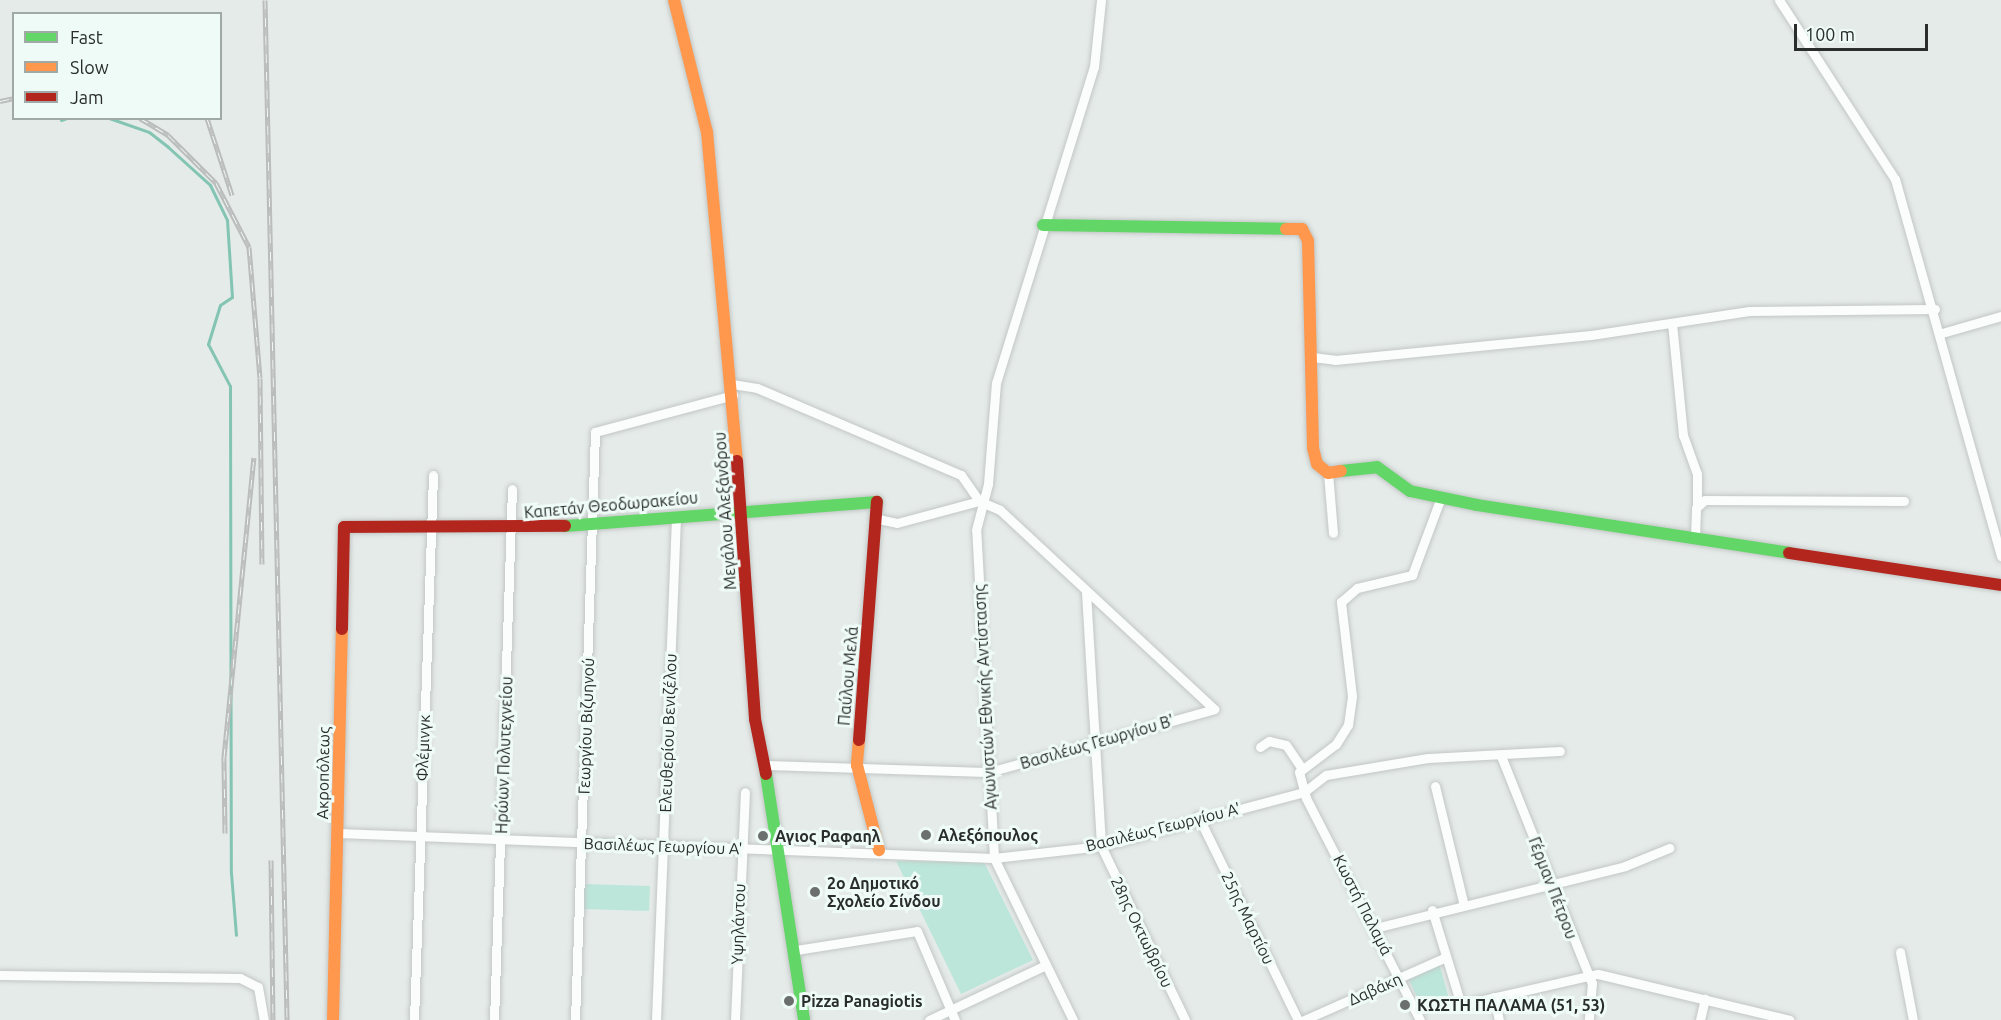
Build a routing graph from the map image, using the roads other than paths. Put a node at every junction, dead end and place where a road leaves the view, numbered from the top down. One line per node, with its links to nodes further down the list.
1 (674, 0): 10 (street, Μεγάλου Αλεξάνδρου)
2 (1101, 0): 4 (street, Αγωνιστών Εθνικής Αντίστασης)
3 (1779, 0): 5 (street)
4 (1043, 225): 9 (street); 16 (street, Αγωνιστών Εθνικής Αντίστασης)
5 (1935, 309): 7 (street); 8 (street)
6 (2001, 316): 8 (street)
7 (1672, 323): 9 (street); 18 (street)
8 (1942, 333): 28 (street)
9 (1312, 357): 11 (street)
10 (733, 390): 16 (street); 19 (street, Μεγάλου Αλεξάνδρου); 22 (street, Γεωργίου Βιζυηνού)
11 (1328, 473): 14 (street); 26 (street)
12 (433, 475): 24 (street, Φλέμινγκ)
13 (512, 489): 25 (street, Ηρώων Πολυτεχνείου)
14 (1441, 496): 27 (street); 37 (street)
15 (880, 501): 19 (street, Καπετάν Θεοδωρακείου); 21 (street, Παύλου Μελά)
16 (979, 501): 21 (street); 30 (street); 38 (street, Αγωνιστών Εθνικής Αντίστασης)
17 (1904, 501): 18 (street)
18 (1697, 505): 27 (street)
19 (741, 510): 20 (street, Καπετάν Θεοδωρακείου); 35 (street, Μεγάλου Αλεξάνδρου)
20 (676, 518): 22 (street, Καπετάν Θεοδωρακείου); 47 (street, Ελευθερίου Βενιζέλου)
21 (878, 519): 36 (street, Παύλου Μελά)
22 (594, 526): 25 (street, Καπετάν Θεοδωρακείου); 46 (street, Γεωργίου Βιζυηνού)
23 (344, 527): 24 (street, Καπετάν Θεοδωρακείου); 43 (street, Ακροπόλεως)
24 (432, 530): 25 (street, Καπετάν Θεοδωρακείου); 44 (street, Φλέμινγκ)
25 (512, 530): 45 (street, Ηρώων Πολυτεχνείου)
26 (1333, 533)
27 (1695, 538): 29 (street)
28 (2001, 556)
29 (2001, 585)
30 (1086, 592): 31 (street, 28ης Οκτωβρίου); 31 (street, Βασιλέως Γεωργίου Β')
31 (1094, 746): 38 (street, Βασιλέως Γεωργίου Β'); 48 (street, 28ης Οκτωβρίου)
32 (1260, 747): 37 (street)
33 (1560, 751): 34 (street)
34 (1501, 756): 41 (street); 54 (street, Γέρμαν Πέτρου)
35 (764, 765): 36 (street, Βασιλέως Γεωργίου Β'); 52 (street, Μεγάλου Αλεξάνδρου)
36 (857, 765): 38 (street, Βασιλέως Γεωργίου Β'); 51 (street, Παύλου Μελά)
37 (1301, 767): 41 (street)
38 (989, 772): 53 (street, Αγωνιστών Εθνικής Αντίστασης)
39 (1435, 786): 55 (street)
40 (745, 792): 49 (street, Υψηλάντου)
41 (1304, 792): 42 (street, Βασιλέως Γεωργίου Α'); 57 (street, Κωστή Παλαμά)
42 (1198, 816): 48 (street, Βασιλέως Γεωργίου Α'); 80 (street, 25ης Μαρτίου)
43 (338, 832): 44 (street, Βασιλέως Γεωργίου Α'); 70 (street, Ακροπόλεως)
44 (420, 835): 45 (street, Βασιλέως Γεωργίου Α'); 71 (street, Φλέμινγκ)
45 (501, 840): 46 (street, Βασιλέως Γεωργίου Α'); 72 (street, Ηρώων Πολυτεχνείου)
46 (581, 844): 47 (street, Βασιλέως Γεωργίου Α'); 73 (street, Γεωργίου Βιζυηνού)
47 (663, 844): 49 (street, Βασιλέως Γεωργίου Α'); 74 (street, Ελευθερίου Βενιζέλου)
48 (1101, 846): 53 (street, Βασιλέως Γεωργίου Α'); 79 (street, 28ης Οκτωβρίου)
49 (741, 847): 52 (street, Βασιλέως Γεωργίου Α'); 75 (street, Υψηλάντου)
50 (1669, 848): 54 (street)
51 (879, 850): 52 (street, Βασιλέως Γεωργίου Α'); 53 (street, Βασιλέως Γεωργίου Α')
52 (782, 854): 58 (street, Μεγάλου Αλεξάνδρου)
53 (994, 858): 61 (street, Αγωνιστών Εθνικής Αντίστασης)
54 (1551, 882): 55 (street); 63 (street, Γέρμαν Πέτρου)
55 (1463, 902): 56 (street)
56 (1432, 910): 57 (street); 60 (street)
57 (1375, 928): 64 (street, Κωστή Παλαμά)
58 (796, 950): 67 (street); 76 (street, Μεγάλου Αλεξάνδρου)
59 (1900, 952): 87 (street)
60 (1446, 957): 64 (street, Δαβάκη); 65 (street)
61 (1044, 966): 67 (street); 78 (street, Αγωνιστών Εθνικής Αντίστασης)
62 (0, 975): 69 (street)
63 (1587, 975): 65 (street); 66 (street); 84 (street, Γέρμαν Πέτρου)
64 (1400, 978): 81 (street, Δαβάκη); 82 (street, Κωστή Παλαμά)
65 (1494, 997): 83 (street)
66 (1705, 999): 68 (street); 85 (street)
67 (953, 1016): 77 (street)
68 (1755, 1016): 86 (street)
69 (264, 1020)
70 (333, 1020)
71 (414, 1020)
72 (494, 1020)
73 (575, 1020)
74 (656, 1020)
75 (735, 1020)
76 (804, 1020)
77 (929, 1020)
78 (1073, 1020)
79 (1185, 1020)
80 (1298, 1020)
81 (1304, 1020)
82 (1420, 1020)
83 (1498, 1020)
84 (1589, 1020)
85 (1700, 1020)
86 (1790, 1020)
87 (1913, 1020)

